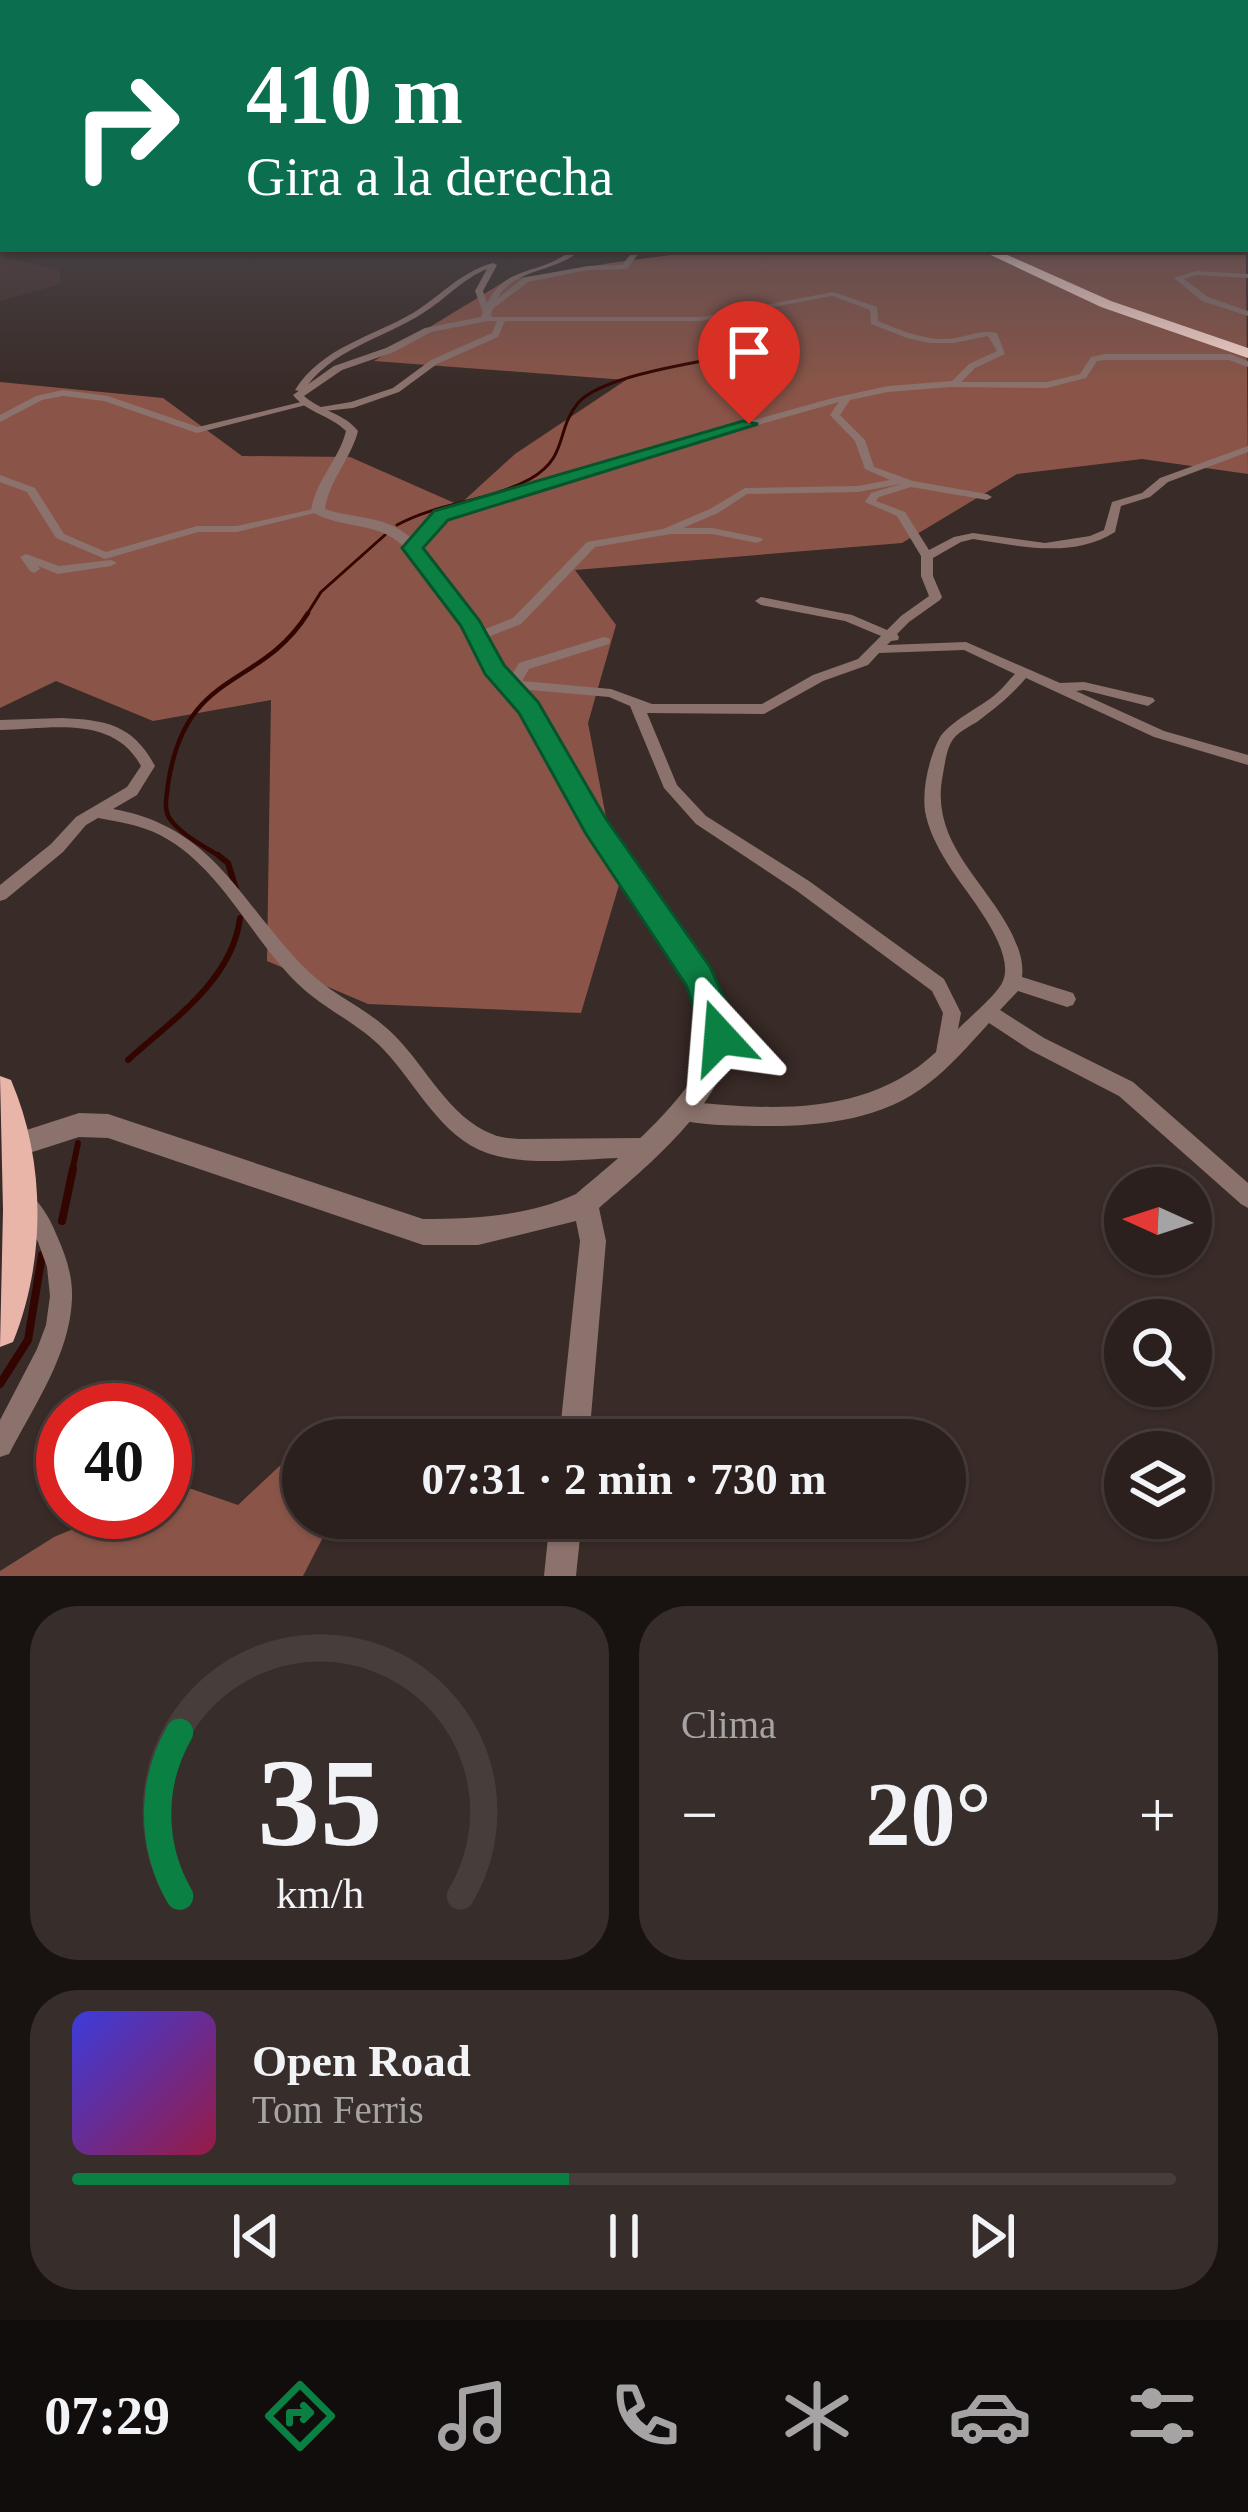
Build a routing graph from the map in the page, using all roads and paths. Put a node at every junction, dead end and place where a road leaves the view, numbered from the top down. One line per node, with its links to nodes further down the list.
1 (574, 252): 7 (street)
2 (636, 252): 7 (street)
3 (991, 252): 8 (highway)
4 (1004, 252): 8 (highway)
5 (1248, 276): 6 (street)
6 (1248, 314)
7 (491, 317): 10 (street); 12 (street); 12 (street); 12 (street)
8 (1248, 350)
9 (1248, 364): 10 (street)
10 (952, 384): 11 (street)
11 (846, 399): 16 (street); 22 (street)
12 (307, 401): 13 (street); 18 (street)
13 (0, 418)
14 (1247, 445): 23 (street)
15 (0, 478): 20 (street)
16 (905, 483): 17 (street); 19 (street); 23 (street)
17 (987, 497)
18 (318, 511): 20 (street); 22 (street)
19 (666, 532): 21 (street); 27 (street)
20 (173, 537): 24 (street)
21 (757, 540)
22 (412, 548): 27 (street)
23 (927, 556): 26 (street)
24 (34, 569)
25 (761, 602): 26 (street)
26 (892, 637): 29 (street)
27 (478, 638): 31 (street)
28 (604, 641): 31 (street)
29 (880, 649): 30 (street); 34 (street)
30 (1024, 672): 32 (street); 39 (street)
31 (511, 684): 34 (street); 44 (street)
32 (1060, 687): 33 (street); 36 (street)
33 (1148, 700)
34 (636, 704): 42 (street)
35 (0, 725): 37 (street)
36 (1248, 757)
37 (96, 812): 38 (street); 46 (street)
38 (0, 894)
39 (1014, 982): 40 (street); 41 (street)
40 (1067, 998)
41 (986, 1011): 42 (street); 47 (street)
42 (945, 1051): 44 (street)
43 (0, 1091): 45 (main road)
44 (680, 1111): 46 (street)
45 (10, 1139): 48 (main road); 49 (street)
46 (643, 1148): 49 (street)
47 (1248, 1197)
48 (22, 1199): 50 (main road); 52 (street)
49 (585, 1203): 51 (street)
50 (0, 1329)
51 (576, 1419)
52 (0, 1445)
53 (564, 1539): 54 (street)
54 (560, 1576)

